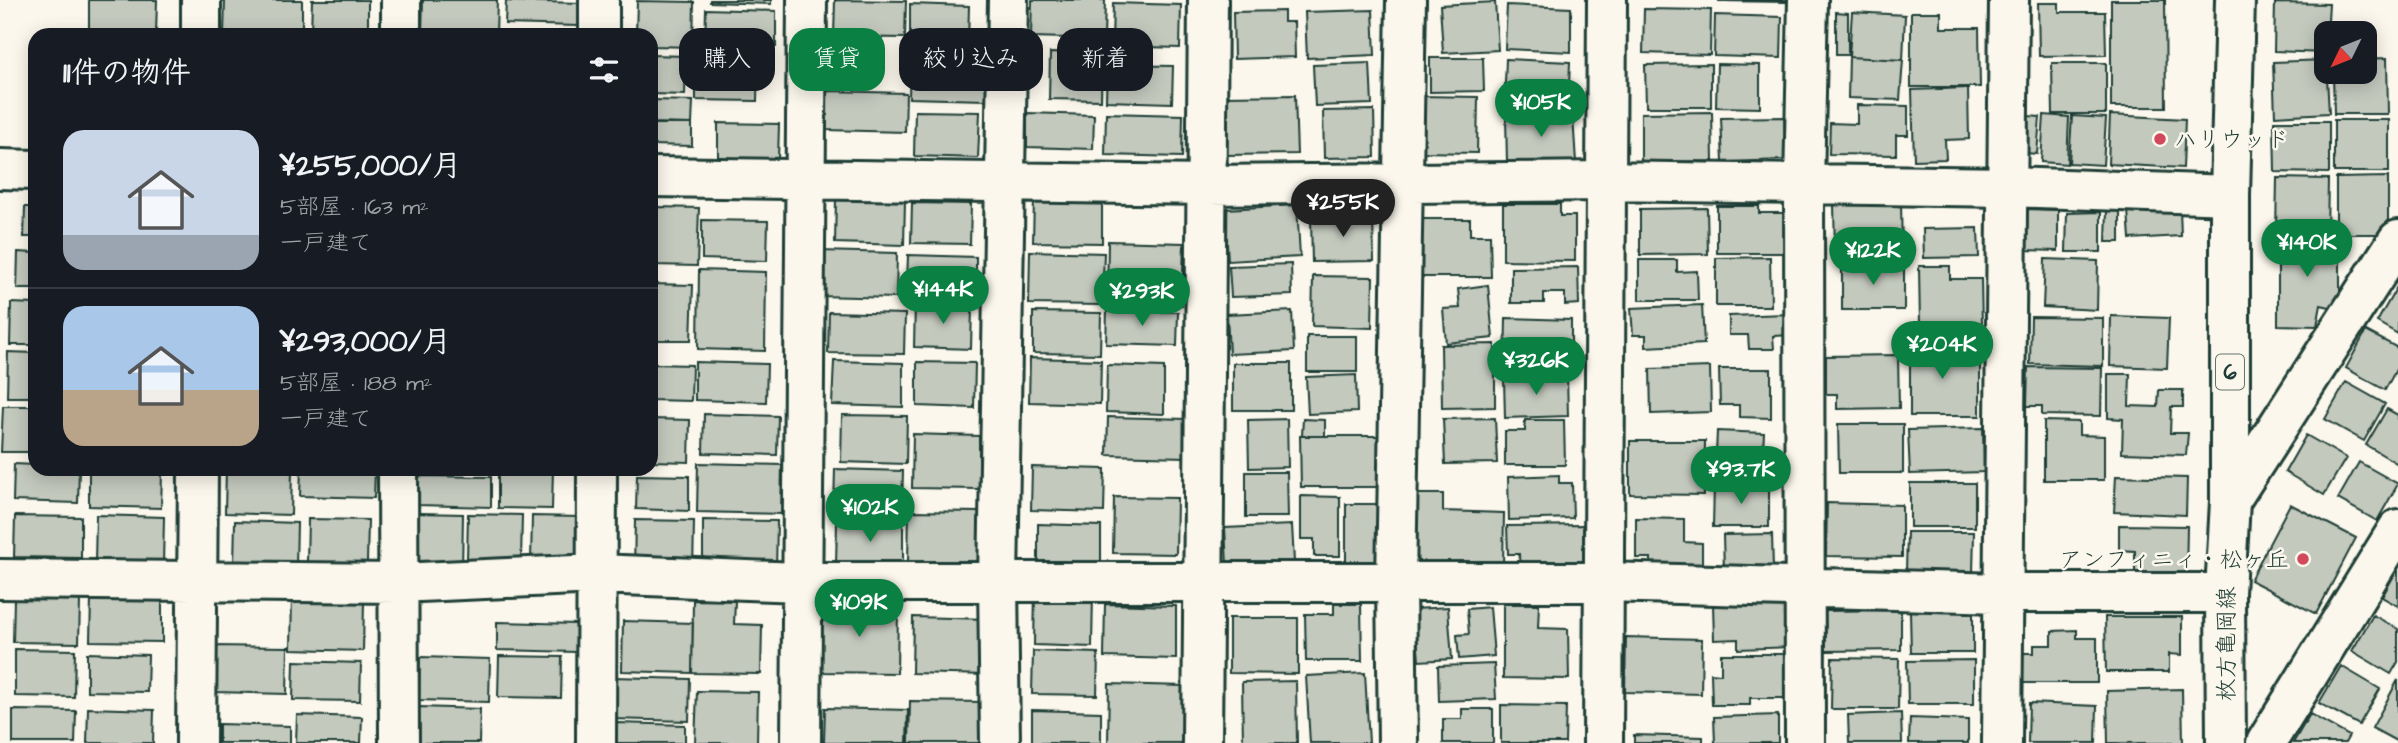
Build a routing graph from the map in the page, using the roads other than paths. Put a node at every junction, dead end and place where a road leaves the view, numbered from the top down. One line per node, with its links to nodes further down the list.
1 (201, 0): 12 (street)
2 (401, 0): 13 (street)
3 (599, 0): 14 (street)
4 (807, 0): 18 (street)
5 (1009, 0): 19 (street)
6 (1208, 0): 21 (street)
7 (1406, 0): 23 (street)
8 (1607, 0): 20 (street)
9 (1808, 0): 22 (street)
10 (2009, 0): 24 (street)
11 (2235, 0): 25 (street, 枚方亀岡線 / 6)
12 (201, 28)
13 (401, 28)
14 (599, 28)
15 (0, 169): 16 (street)
16 (28, 170)
17 (658, 177): 18 (street)
18 (806, 179): 19 (street); 36 (street)
19 (1007, 181): 21 (street); 34 (street)
20 (1606, 181): 22 (street); 23 (street); 38 (street)
21 (1208, 185): 23 (street); 37 (street)
22 (1804, 185): 24 (street); 41 (street)
23 (1405, 186): 40 (street)
24 (2009, 187): 25 (street); 42 (street)
25 (2230, 195): 30 (street, 枚方亀岡線 / 6)
26 (2395, 252): 30 (street)
27 (198, 476): 35 (street)
28 (398, 476): 39 (street)
29 (597, 476): 32 (street)
30 (2230, 500): 43 (street, 枚方亀岡線 / 6)
31 (2398, 529): 55 (street)
32 (597, 574): 36 (street); 39 (street); 46 (street)
33 (0, 579): 35 (street)
34 (998, 581): 36 (street); 37 (street); 48 (street)
35 (198, 582): 39 (street); 44 (street)
36 (800, 582): 47 (street)
37 (1203, 582): 40 (street); 49 (street)
38 (1605, 582): 40 (street); 41 (street); 51 (street)
39 (398, 583): 45 (street)
40 (1396, 583): 50 (street)
41 (1803, 586): 42 (street); 52 (street)
42 (2002, 593): 43 (street); 53 (street)
43 (2225, 593): 54 (street, 枚方亀岡線 / 6)
44 (196, 743)
45 (399, 743)
46 (596, 743)
47 (801, 743)
48 (1000, 743)
49 (1202, 743)
50 (1398, 743)
51 (1603, 743)
52 (1805, 743)
53 (2002, 743)
54 (2226, 743)
55 (2266, 743)

